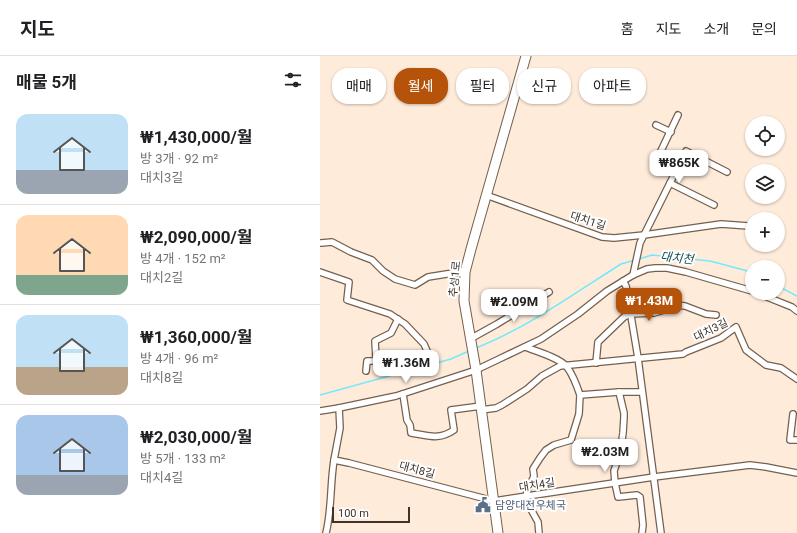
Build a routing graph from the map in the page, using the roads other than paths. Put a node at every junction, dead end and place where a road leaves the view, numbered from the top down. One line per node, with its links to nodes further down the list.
1 (526, 56): 8 (main road, 추성1로)
2 (678, 115): 4 (street)
3 (656, 125): 4 (street)
4 (671, 132): 5 (street)
5 (679, 165): 6 (street); 7 (street)
6 (727, 172)
7 (670, 183): 9 (street); 11 (street)
8 (486, 195): 11 (street, 대치1길); 14 (main road, 추성1로)
9 (714, 205)
10 (745, 226): 11 (street, 대치1길)
11 (644, 235): 15 (street)
12 (320, 243): 14 (street)
13 (320, 272): 23 (street)
14 (465, 272): 24 (main road, 추성1로)
15 (633, 275): 16 (street); 17 (street)
16 (623, 281): 21 (street); 25 (street)
17 (745, 289)
18 (549, 292): 24 (street)
19 (775, 300): 20 (street)
20 (797, 310)
21 (630, 314): 22 (street); 27 (street); 28 (street)
22 (716, 316)
23 (398, 319): 26 (street); 31 (street)
24 (470, 338): 30 (main road, 추성1로)
25 (525, 347): 29 (street); 30 (street)
26 (428, 353)
27 (638, 358): 28 (street, 대치3길); 32 (street, 대치3길); 34 (street)
28 (596, 363): 29 (street, 대치3길)
29 (566, 366): 36 (street); 38 (street, 대치3길)
30 (476, 370): 35 (street); 38 (main road, 추성1로)
31 (366, 372)
32 (797, 379)
33 (619, 392): 34 (street); 36 (street); 45 (street)
34 (642, 392): 44 (street)
35 (403, 394): 37 (street); 38 (street, 대치3길)
36 (580, 395): 46 (street)
37 (339, 408): 39 (street); 42 (street)
38 (481, 408): 47 (main road, 추성1로)
39 (320, 411)
40 (793, 414): 41 (street)
41 (797, 440)
42 (334, 460): 47 (street, 대치8길); 48 (street)
43 (797, 473): 44 (street, 대치4길)
44 (654, 477): 45 (street, 대치4길); 52 (street)
45 (615, 483): 46 (street, 대치4길); 51 (street)
46 (526, 497): 47 (street, 대치4길); 50 (street)
47 (494, 502): 49 (main road, 추성1로)
48 (326, 533)
49 (498, 533)
50 (539, 533)
51 (642, 533)
52 (661, 533)

